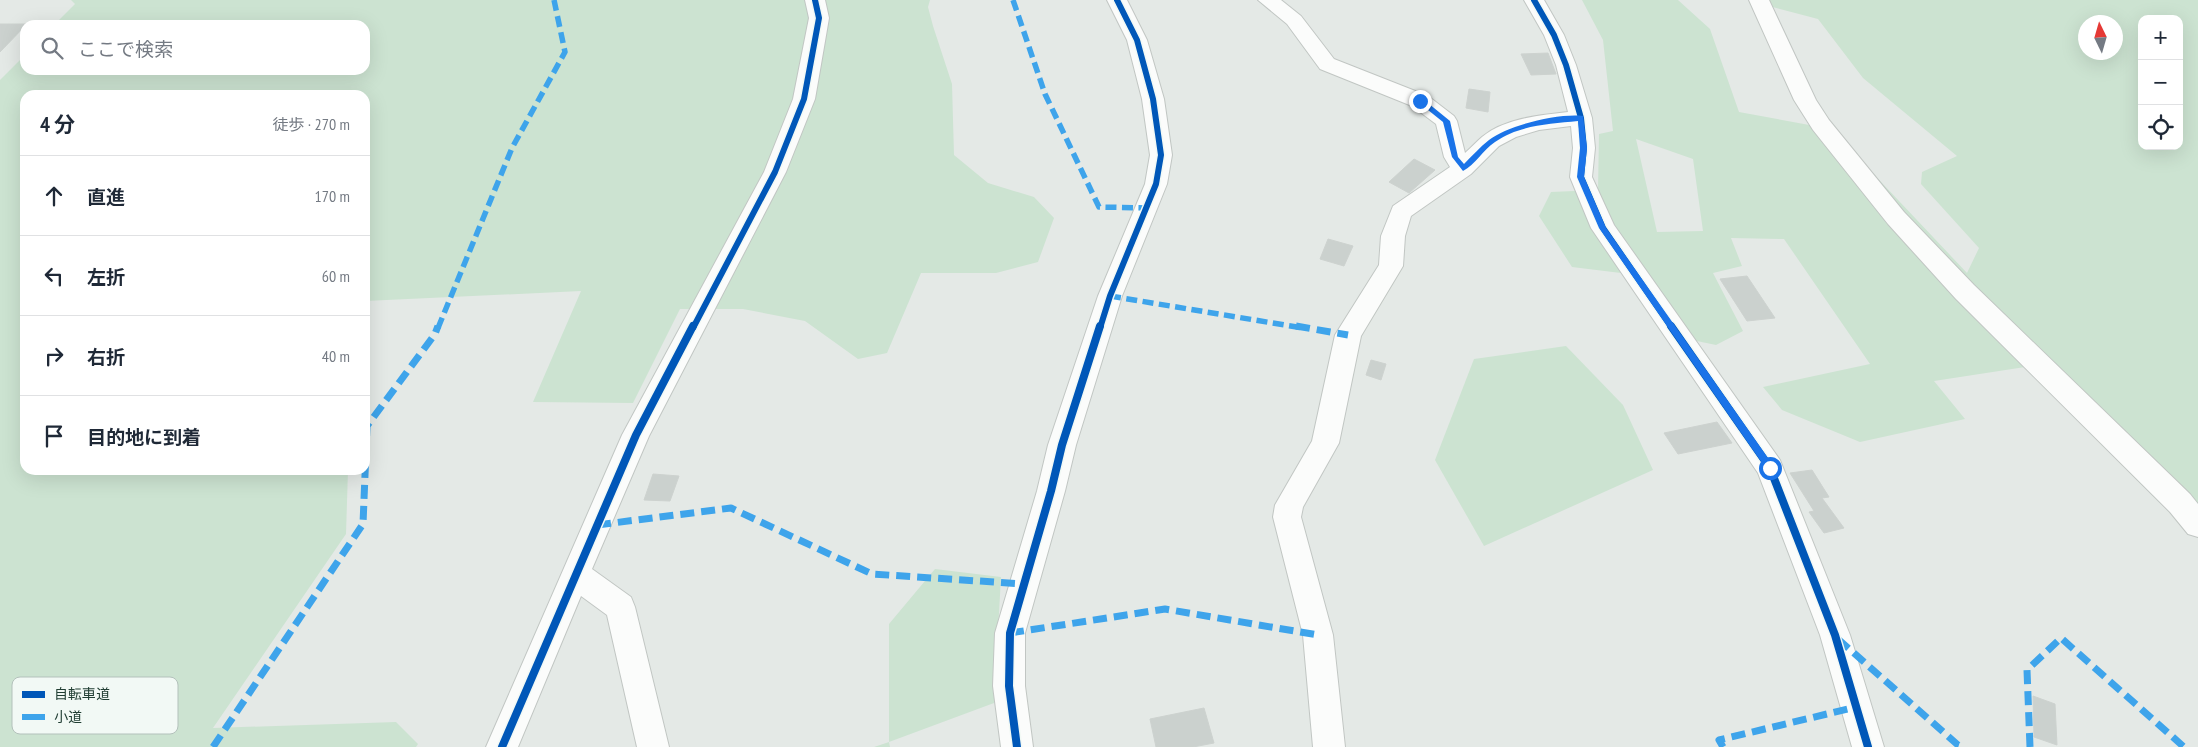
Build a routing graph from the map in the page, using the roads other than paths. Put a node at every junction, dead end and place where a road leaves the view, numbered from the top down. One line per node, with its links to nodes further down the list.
1 (815, 0): 9 (street)
2 (1117, 0): 12 (street)
3 (1268, 0): 7 (street)
4 (1534, 0): 6 (street)
5 (1759, 0): 8 (street)
6 (1581, 118): 7 (street); 14 (street)
7 (1463, 169): 13 (street)
8 (2198, 525)
9 (575, 574): 10 (street); 11 (street)
10 (502, 747)
11 (653, 747)
12 (1017, 747)
13 (1329, 747)
14 (1868, 747)

